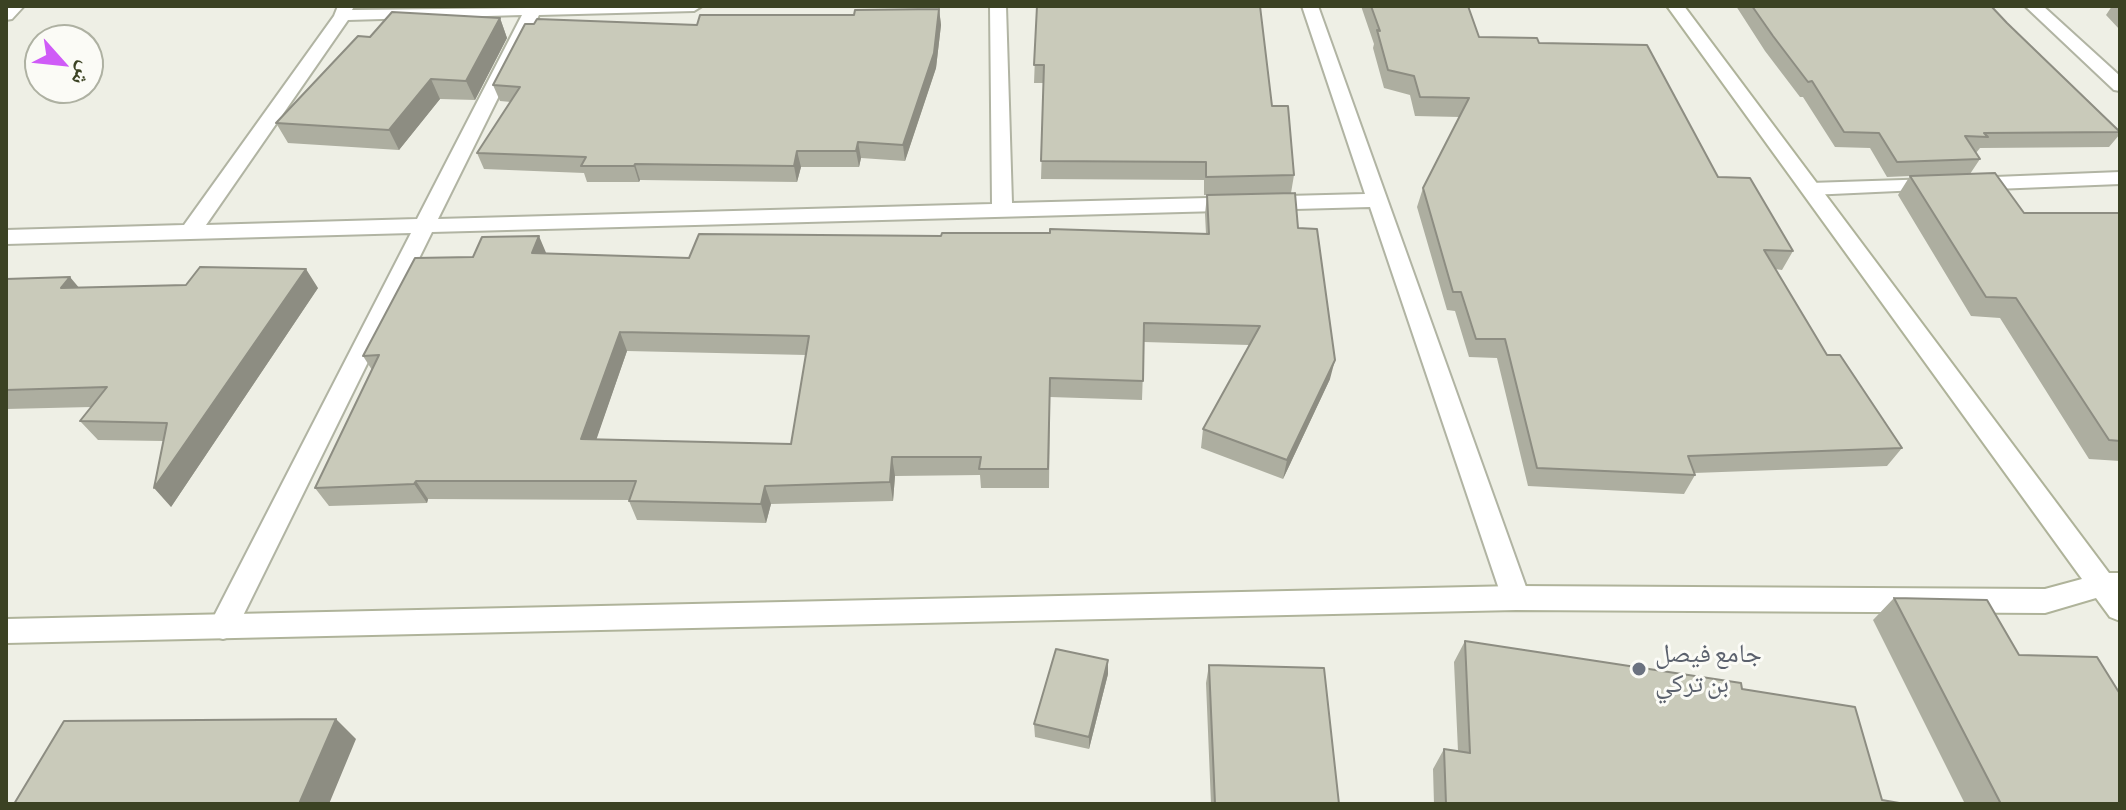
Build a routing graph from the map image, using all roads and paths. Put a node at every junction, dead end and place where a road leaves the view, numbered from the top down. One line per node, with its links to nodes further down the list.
1 (16, 6): 9 (street)
2 (694, 6): 7 (street)
3 (998, 6): 14 (street)
4 (1310, 6): 13 (street)
5 (1675, 6): 12 (street)
6 (2033, 6): 10 (street)
7 (534, 8): 8 (street); 15 (street)
8 (344, 10): 16 (street)
9 (6, 15)
10 (2120, 86)
11 (2120, 178): 12 (street)
12 (1810, 189): 18 (street)
13 (1377, 200): 14 (street); 19 (street)
14 (1002, 210): 15 (street)
15 (424, 226): 16 (street); 21 (street)
16 (190, 232): 17 (street)
17 (6, 237)
18 (2111, 585): 19 (street); 20 (street)
19 (1516, 598): 21 (street)
20 (2120, 609)
21 (223, 627): 22 (street)
22 (6, 631)

